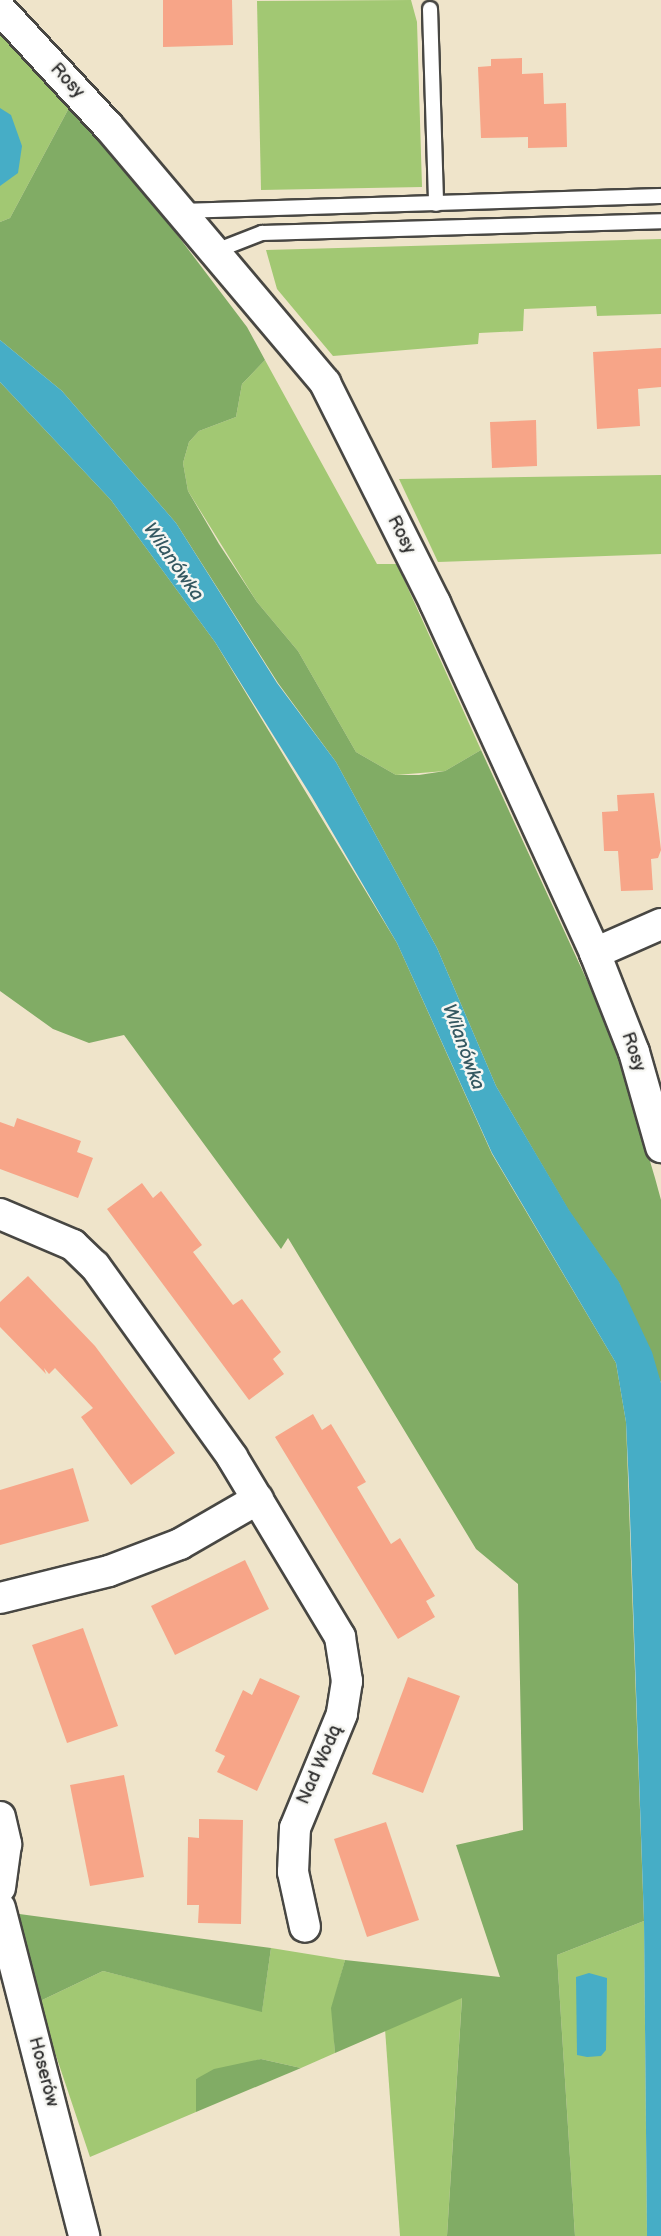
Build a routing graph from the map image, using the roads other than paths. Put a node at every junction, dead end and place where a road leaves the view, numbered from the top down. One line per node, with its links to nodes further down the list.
1 (0, 9): 5 (street, Rosy)
2 (430, 9): 4 (lane)
3 (661, 196): 4 (lane)
4 (436, 204): 5 (lane)
5 (179, 211): 7 (street, Rosy)
6 (661, 221): 7 (lane)
7 (213, 252): 9 (street, Rosy)
8 (661, 924): 9 (street)
9 (595, 953): 10 (street, Rosy)
10 (661, 1147)
11 (0, 1214): 12 (street, Nad Wodą)
12 (258, 1499): 13 (street); 17 (street, Nad Wodą)
13 (0, 1598)
14 (0, 1817): 15 (street)
15 (0, 1888)
16 (0, 1908): 18 (street, Hoserów)
17 (305, 1927)
18 (84, 2236)

